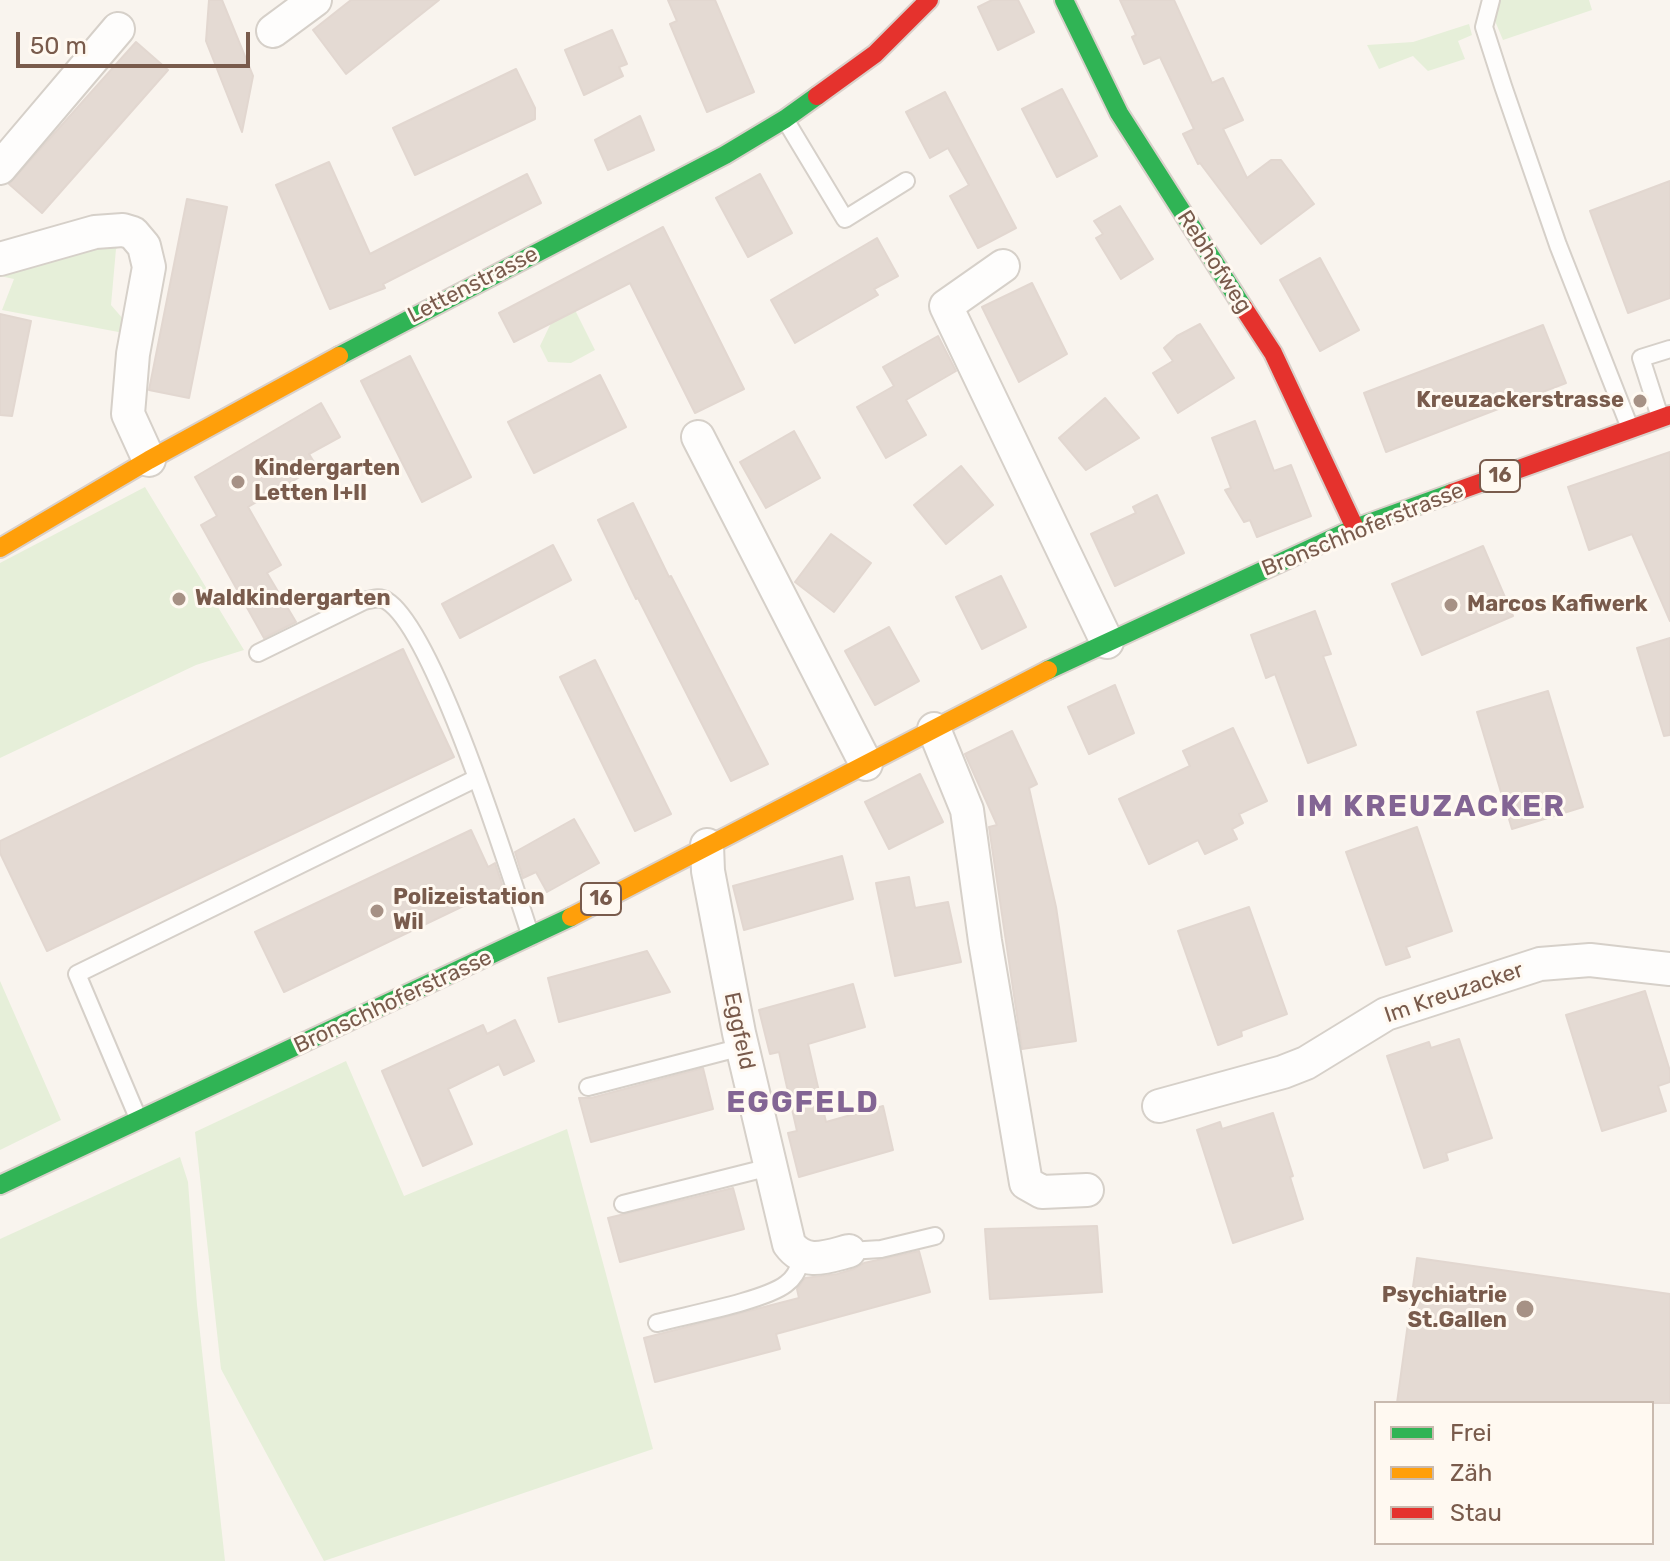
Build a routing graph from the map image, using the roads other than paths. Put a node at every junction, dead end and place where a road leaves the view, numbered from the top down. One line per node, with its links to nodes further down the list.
1 (315, 0): 6 (street)
2 (929, 0): 7 (main road, Lettenstrasse)
3 (1064, 0): 17 (main road, Rebhofweg)
4 (1491, 0): 14 (lane)
5 (118, 29): 8 (street)
6 (273, 31)
7 (785, 119): 9 (lane); 16 (main road, Lettenstrasse)
8 (0, 168)
9 (906, 181)
10 (0, 259): 16 (street)
11 (1003, 266): 19 (street)
12 (1670, 349): 13 (lane)
13 (1665, 417): 14 (main road, Bronschhoferstrasse / 16)
14 (1631, 429): 17 (main road, Bronschhoferstrasse / 16)
15 (698, 437): 22 (street)
16 (149, 460): 18 (main road, Lettenstrasse)
17 (1355, 528): 19 (main road, Bronschhoferstrasse / 16)
18 (0, 548)
19 (1107, 642): 21 (main road, Bronschhoferstrasse / 16)
20 (258, 653): 23 (lane)
21 (934, 729): 22 (main road, Bronschhoferstrasse / 16); 33 (street)
22 (866, 764): 24 (main road, Bronschhoferstrasse / 16)
23 (477, 778): 25 (lane); 30 (lane)
24 (707, 845): 25 (main road, Bronschhoferstrasse / 16); 27 (street, Eggfeld)
25 (531, 937): 30 (main road, Bronschhoferstrasse / 16)
26 (1670, 969): 29 (street, Im Kreuzacker)
27 (742, 1047): 28 (lane); 31 (street, Eggfeld)
28 (588, 1087)
29 (1159, 1106)
30 (139, 1120): 32 (main road, Bronschhoferstrasse / 16)
31 (770, 1167): 34 (lane); 37 (street, Eggfeld)
32 (0, 1185)
33 (1087, 1190)
34 (623, 1204)
35 (935, 1236): 36 (lane)
36 (849, 1251): 37 (street)
37 (803, 1257): 38 (lane)
38 (657, 1323)

